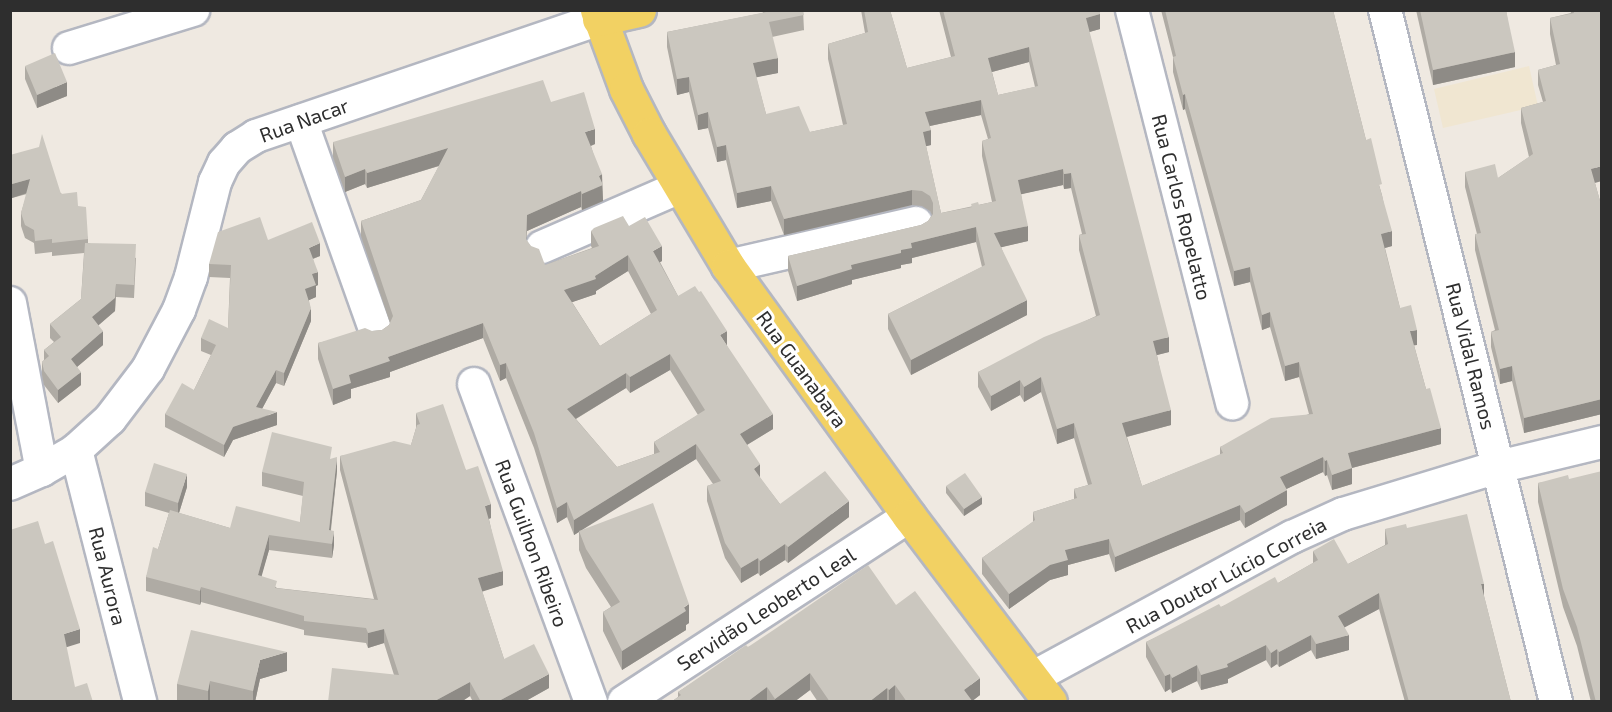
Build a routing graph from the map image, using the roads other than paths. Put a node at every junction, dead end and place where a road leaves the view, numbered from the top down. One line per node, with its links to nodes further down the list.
1 (193, 10): 6 (street)
2 (639, 10): 5 (main road, Rua Nacar)
3 (1132, 10): 15 (street, Rua Carlos Ropelatto)
4 (1385, 10): 18 (street, Rua Vidal Ramos)
5 (598, 15): 7 (street, Rua Nacar); 8 (main road, Rua Guanabara)
6 (69, 48)
7 (302, 121): 13 (street); 17 (street, Rua Nacar)
8 (680, 187): 10 (street); 11 (main road, Rua Guanabara)
9 (916, 223): 11 (street)
10 (542, 247)
11 (728, 266): 21 (main road, Rua Guanabara)
12 (10, 303): 19 (street)
13 (375, 329)
14 (474, 384): 24 (street, Rua Guilhon Ribeiro)
15 (1232, 403)
16 (1602, 442): 18 (street, Rua Doutor Lúcio Correia)
17 (76, 450): 19 (street, Rua Nacar); 23 (street, Rua Aurora)
18 (1498, 467): 22 (street, Rua Doutor Lúcio Correia); 26 (street, Rua Vidal Ramos)
19 (42, 470): 20 (street, Rua Nacar)
20 (10, 484)
21 (909, 516): 22 (main road, Rua Guanabara); 25 (street, Servidão Leoberto Leal)
22 (1044, 695)
23 (140, 702)
24 (591, 702)
25 (624, 702)
26 (1556, 702)

